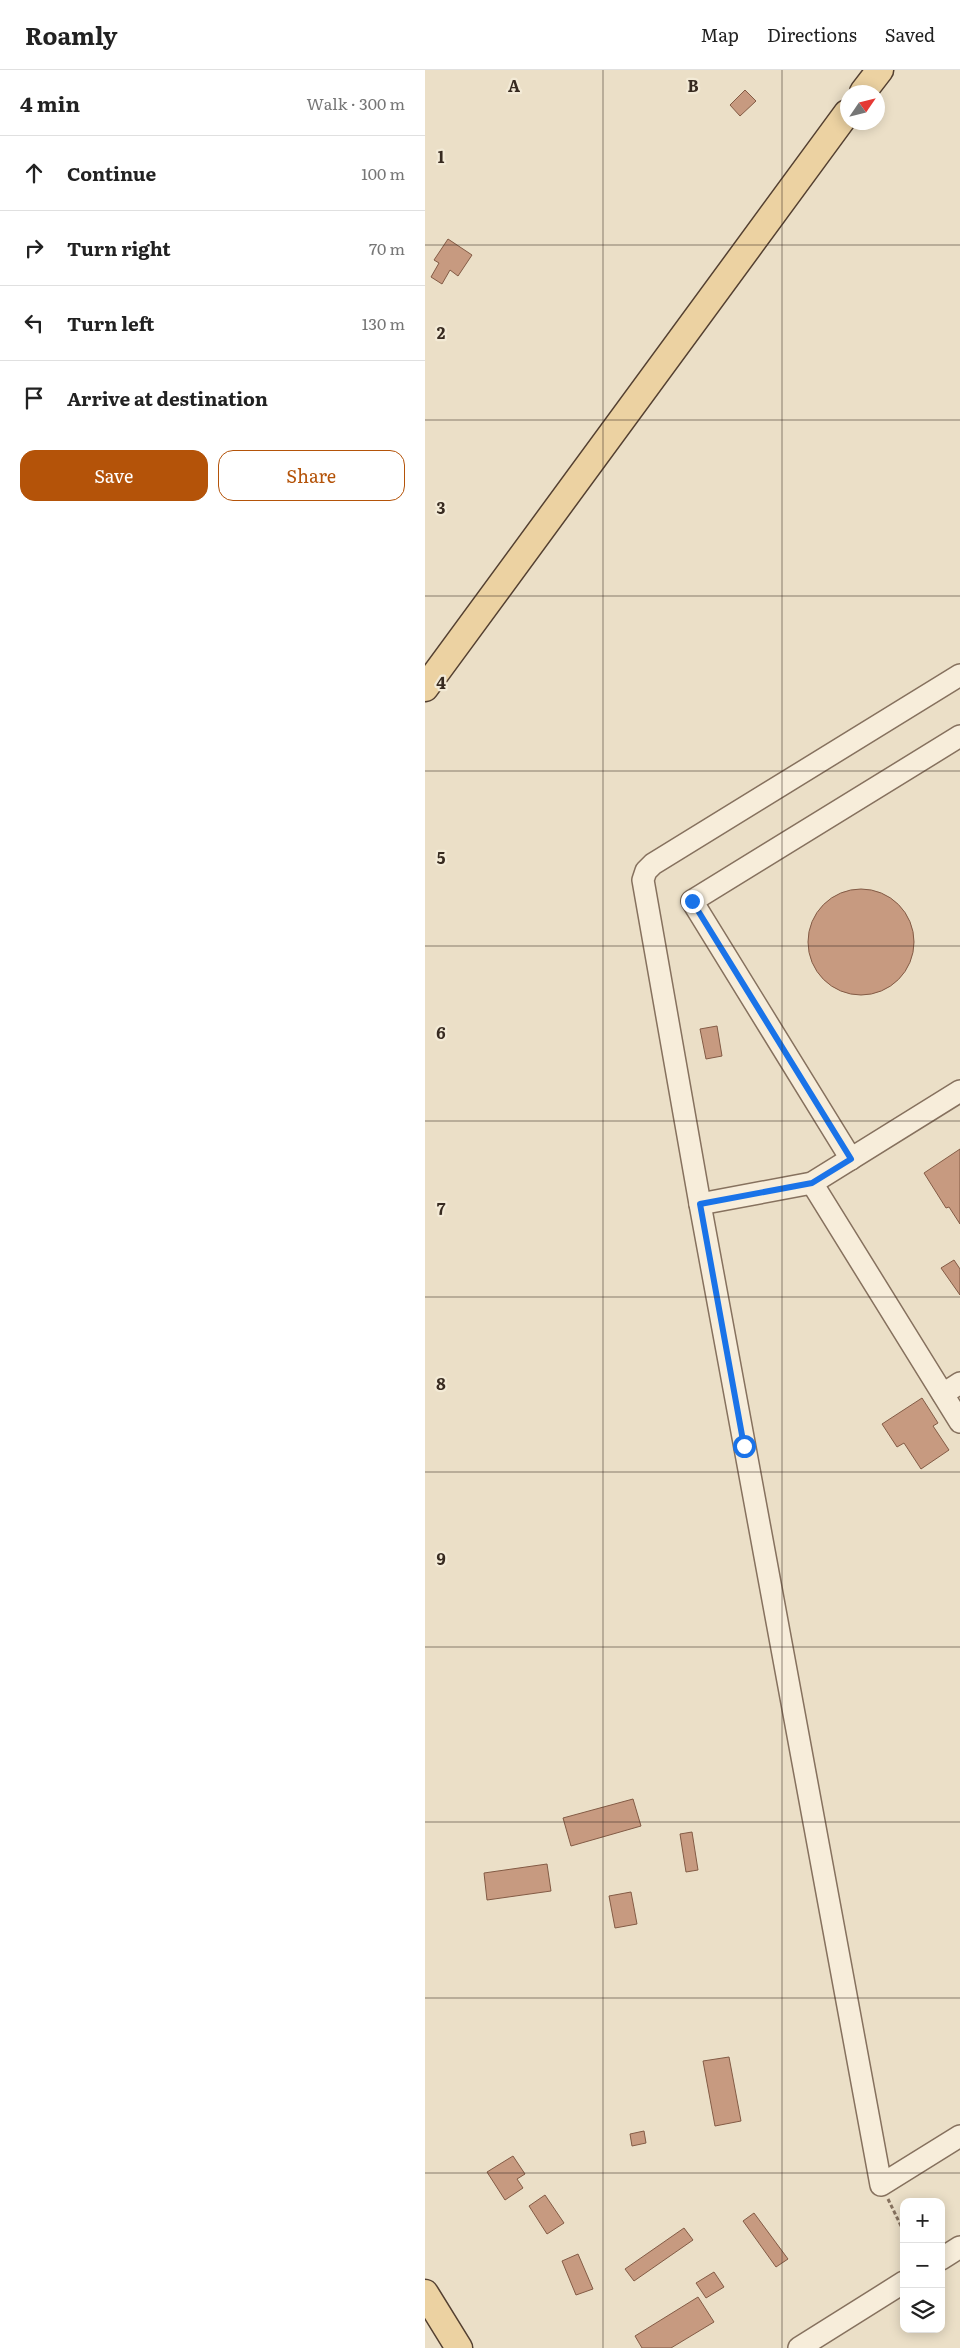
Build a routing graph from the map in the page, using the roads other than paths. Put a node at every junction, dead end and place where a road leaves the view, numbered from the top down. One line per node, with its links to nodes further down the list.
1 (880, 70): 2 (main road)
2 (868, 85)
3 (840, 123): 5 (main road)
4 (960, 675): 10 (lane)
5 (425, 688)
6 (960, 736): 8 (lane)
7 (960, 1091): 8 (lane)
8 (851, 1159): 9 (lane)
9 (812, 1183): 10 (lane); 11 (lane)
10 (700, 1204): 13 (lane)
11 (951, 1388): 12 (lane)
12 (960, 1422)
13 (960, 2136)
14 (960, 2247): 15 (lane)
15 (945, 2256)
16 (900, 2285): 19 (lane)
17 (425, 2293): 18 (main road)
18 (459, 2348)
19 (799, 2348)

